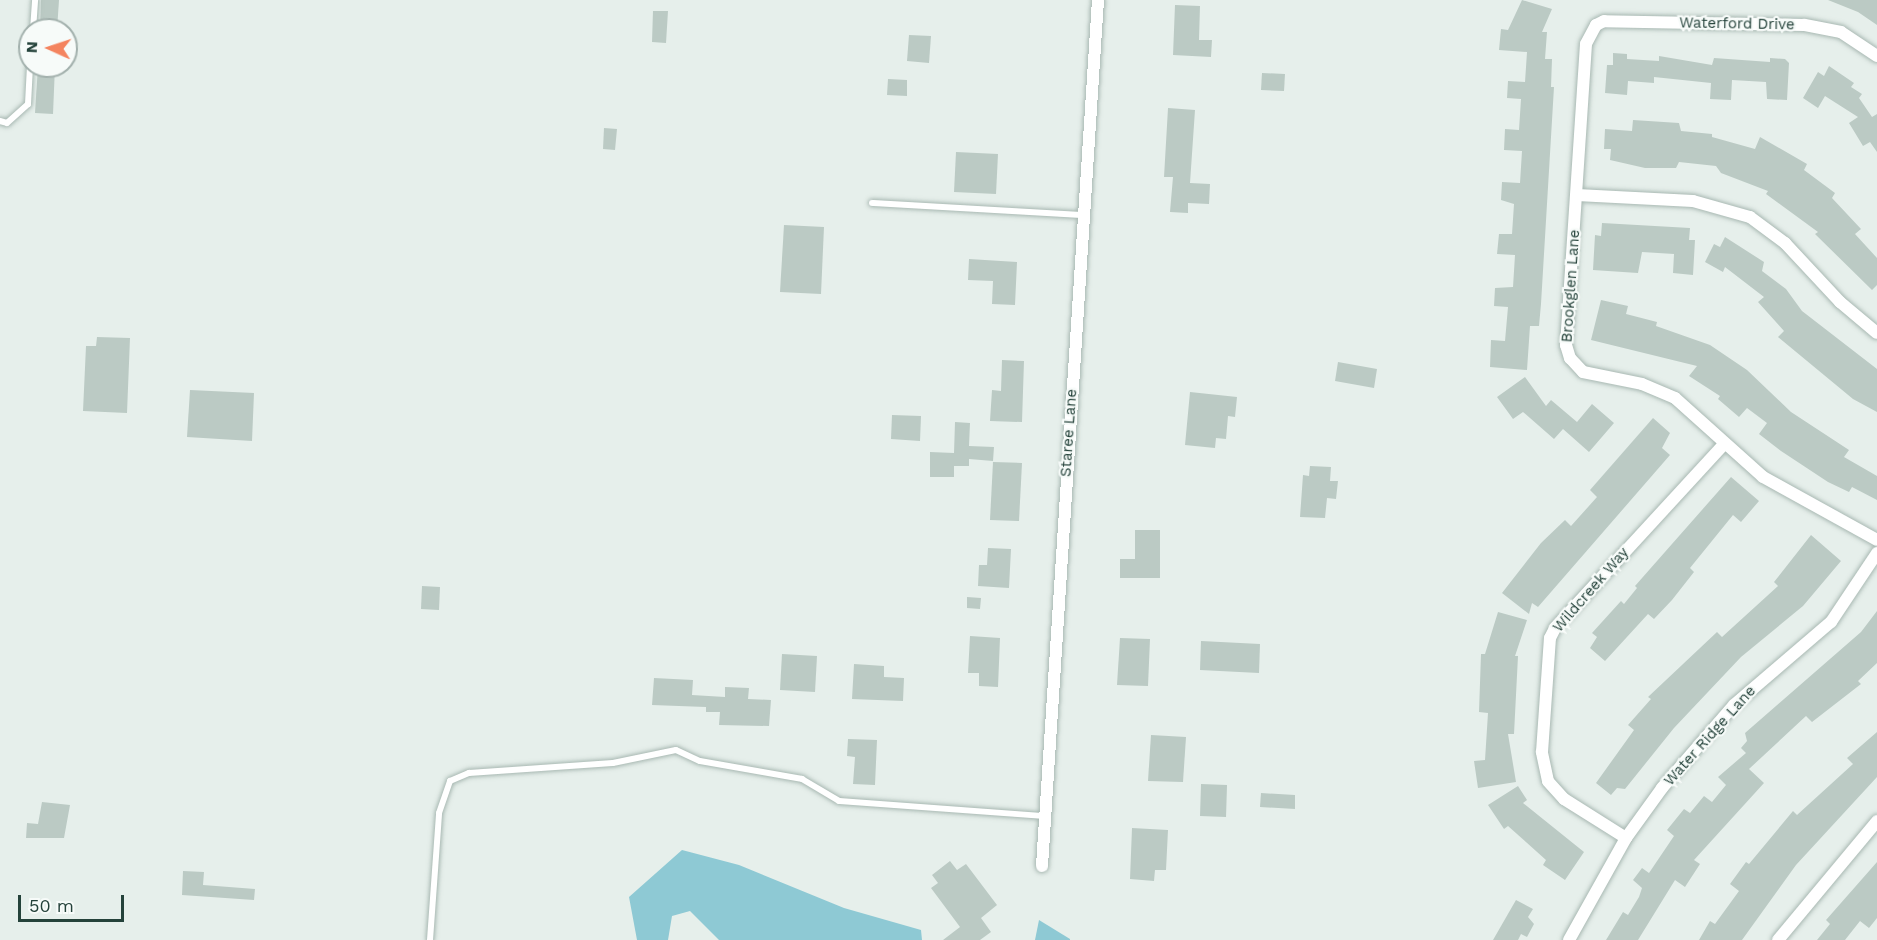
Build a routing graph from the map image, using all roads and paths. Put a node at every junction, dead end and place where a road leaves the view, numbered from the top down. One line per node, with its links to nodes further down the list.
1 (35, 0): 3 (lane)
2 (1098, 0): 10 (street, Staree Lane)
3 (34, 18)
4 (1591, 30): 5 (street, Waterford Drive); 8 (street, Brookglen Lane)
5 (1877, 56)
6 (29, 78): 7 (lane)
7 (0, 122)
8 (1577, 195): 11 (street); 12 (street, Brookglen Lane)
9 (872, 203): 10 (lane)
10 (1083, 215): 15 (street, Staree Lane)
11 (1877, 333)
12 (1724, 444): 13 (street, Brookglen Lane); 17 (street, Wildcreek Way)
13 (1877, 540)
14 (1877, 553): 17 (street, Water Ridge Lane)
15 (1045, 816): 18 (street, Staree Lane); 19 (lane)
16 (1877, 821): 21 (street)
17 (1626, 838): 20 (street, Water Ridge Lane)
18 (1042, 866)
19 (430, 940)
20 (1569, 940)
21 (1778, 940)

